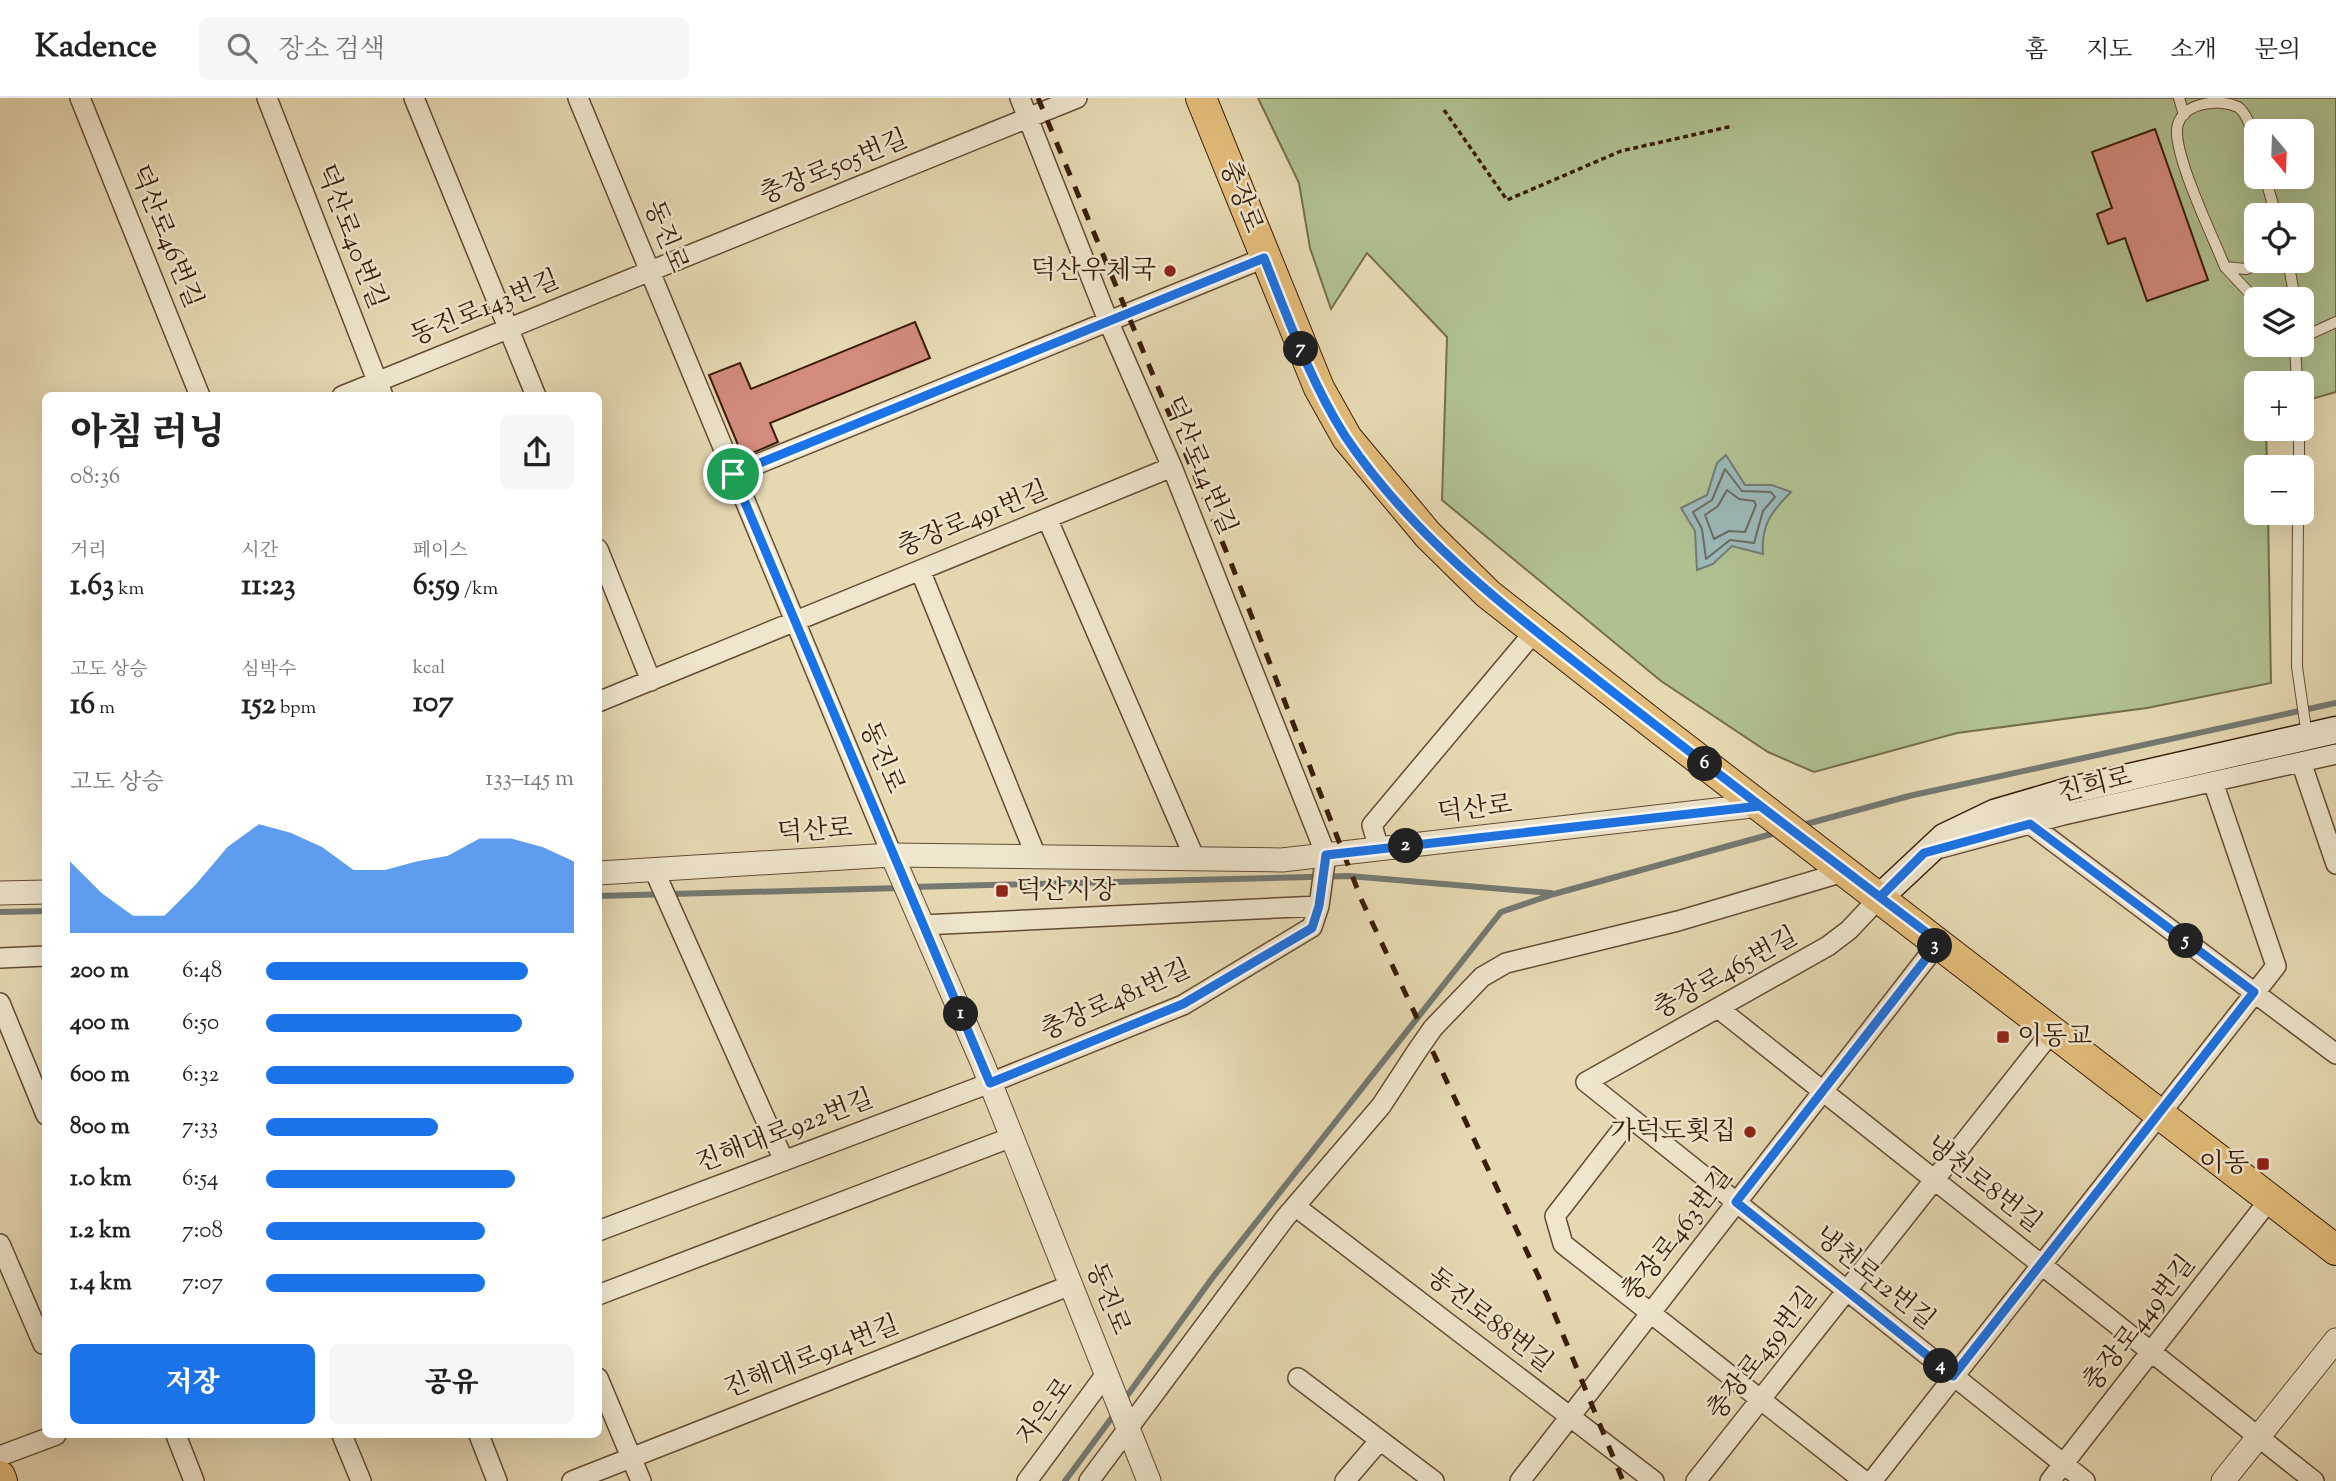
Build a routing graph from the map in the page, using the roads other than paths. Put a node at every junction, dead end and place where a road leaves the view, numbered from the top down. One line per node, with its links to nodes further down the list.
1 (80, 98): 22 (street, 덕산로46번길)
2 (267, 98): 21 (street, 덕산로40번길)
3 (414, 98): 19 (street)
4 (578, 98): 15 (street, 동진로)
5 (1020, 98): 10 (street, 덕산로14번길)
6 (1077, 98): 10 (street, 충장로505번길)
7 (1201, 98): 12 (main road, 충장로)
8 (2179, 98): 9 (lane)
9 (2185, 115): 11 (lane); 13 (lane)
10 (1028, 118): 15 (street, 충장로505번길); 18 (street, 덕산로14번길)
11 (2246, 119)
12 (1264, 258): 18 (street); 32 (main road, 충장로)
13 (2225, 267): 14 (lane); 16 (lane)
14 (2244, 269)
15 (649, 271): 19 (street, 동진로143번길); 26 (street, 동진로)
16 (2244, 287)
17 (2336, 322): 20 (lane)
18 (1109, 323): 25 (street, 덕산로14번길); 26 (street)
19 (508, 328): 21 (street, 동진로143번길); 24 (street)
20 (2314, 332)
21 (380, 388): 23 (street, 동진로143번길)
22 (198, 392)
23 (361, 392)
24 (534, 392)
25 (1172, 467): 27 (street, 충장로491번길); 44 (street, 덕산로14번길)
26 (733, 474): 31 (street, 동진로)
27 (1047, 518): 30 (street, 충장로491번길); 46 (street)
28 (2298, 525): 36 (lane)
29 (602, 559): 33 (street)
30 (920, 570): 31 (street, 충장로491번길); 45 (street)
31 (794, 622): 33 (street, 충장로491번길); 43 (street, 동진로)
32 (1535, 631): 39 (main road, 충장로); 41 (street)
33 (650, 681): 34 (street, 충장로491번길)
34 (602, 700)
35 (2336, 730): 36 (main road, 진희로)
36 (2304, 741): 37 (street); 38 (street); 42 (main road, 진희로); 47 (street)
37 (2336, 754)
38 (2213, 782): 40 (street); 59 (street)
39 (1760, 806): 41 (street, 덕산로); 48 (main road, 충장로)
40 (2030, 824): 42 (street); 59 (street)
41 (1379, 849): 44 (street, 덕산로)
42 (1924, 853): 53 (main road, 진희로)
43 (892, 855): 45 (street, 덕산로); 49 (street, 덕산로); 55 (street, 동진로)
44 (1326, 855): 46 (street, 덕산로); 54 (street, 충장로481번길)
45 (1036, 856): 46 (street, 덕산로)
46 (1195, 859)
47 (2336, 864)
48 (1843, 868): 53 (main road); 93 (street, bridge)
49 (654, 870): 50 (street, 덕산로); 71 (street)
50 (602, 873)
51 (42, 892): 52 (street)
52 (0, 893)
53 (1880, 897): 56 (main road); 61 (street, 충장로465번길)
54 (1319, 906): 55 (street); 64 (street, 충장로481번길)
55 (922, 925): 64 (street, 동진로)
56 (1939, 942): 62 (main road); 66 (street, 충장로463번길)
57 (42, 956): 58 (street)
58 (0, 958)
59 (2254, 992): 63 (street); 68 (street)
60 (0, 1003): 67 (street)
61 (1718, 1008): 65 (street, 충장로465번길); 66 (street, 냉천로8번길)
62 (2053, 1030): 68 (main road); 72 (street, 충장로459번길)
63 (2336, 1054)
64 (986, 1073): 70 (street, 동진로); 71 (street, 진해대로922번길)
65 (1586, 1082): 69 (street, 냉천로12번길)
66 (1823, 1091): 72 (street, 냉천로8번길); 74 (street, 충장로463번길)
67 (42, 1105)
68 (2159, 1111): 73 (main road); 79 (street)
69 (1631, 1118): 74 (street, 냉천로12번길); 83 (street)
70 (1012, 1138): 80 (street, 동진로); 82 (street)
71 (784, 1161): 76 (street, 진해대로922번길)
72 (1934, 1180): 79 (street, 냉천로8번길); 81 (street, 충장로459번길)
73 (2270, 1199): 78 (main road); 86 (street, 충장로449번길)
74 (1736, 1202): 81 (street, 냉천로12번길); 83 (street, 충장로463번길)
75 (1304, 1213): 92 (street, 동진로88번길)
76 (602, 1229)
77 (0, 1244): 84 (street)
78 (2336, 1250)
79 (2040, 1264): 86 (street, 냉천로8번길); 88 (street)
80 (1071, 1285): 87 (street, 동진로); 101 (street, 진해대로914번길)
81 (1847, 1291): 88 (street, 냉천로12번길); 91 (street, 충장로459번길)
82 (602, 1293)
83 (1650, 1313): 91 (street); 92 (street, 충장로463번길)
84 (42, 1339)
85 (2336, 1340): 94 (street)
86 (2151, 1352): 94 (street, 냉천로8번길); 102 (street, 충장로449번길)
87 (1106, 1374): 93 (street, 동진로); 110 (street, 자은로)
88 (1953, 1376): 102 (street, 냉천로12번길); 119 (street)
89 (1298, 1378): 99 (street)
90 (602, 1388): 101 (street)
91 (1761, 1399): 117 (street, 충장로459번길); 118 (street)
92 (1570, 1417): 115 (street); 116 (street, 동진로88번길)
93 (1129, 1428): 111 (street); 112 (street, 동진로)
94 (2258, 1437): 122 (street); 123 (street, 냉천로8번길)
95 (48, 1438): 100 (street)
96 (177, 1438): 105 (street)
97 (343, 1438): 106 (street)
98 (479, 1438): 107 (street)
99 (1380, 1440): 113 (street); 114 (street)
100 (0, 1456)
101 (631, 1458): 108 (street, 진해대로914번길); 109 (street)
102 (2064, 1464): 120 (street, 충장로449번길); 121 (street, 냉천로12번길)
103 (0, 1476): 104 (main road)
104 (2, 1481)
105 (194, 1481)
106 (361, 1481)
107 (497, 1481)
108 (572, 1481)
109 (641, 1481)
110 (1027, 1481)
111 (1089, 1481)
112 (1149, 1481)
113 (1345, 1481)
114 (1434, 1481)
115 (1520, 1481)
116 (1654, 1481)
117 (1696, 1481)
118 (1864, 1481)
119 (1872, 1481)
120 (2050, 1481)
121 (2085, 1481)
122 (2223, 1481)
123 (2314, 1481)

